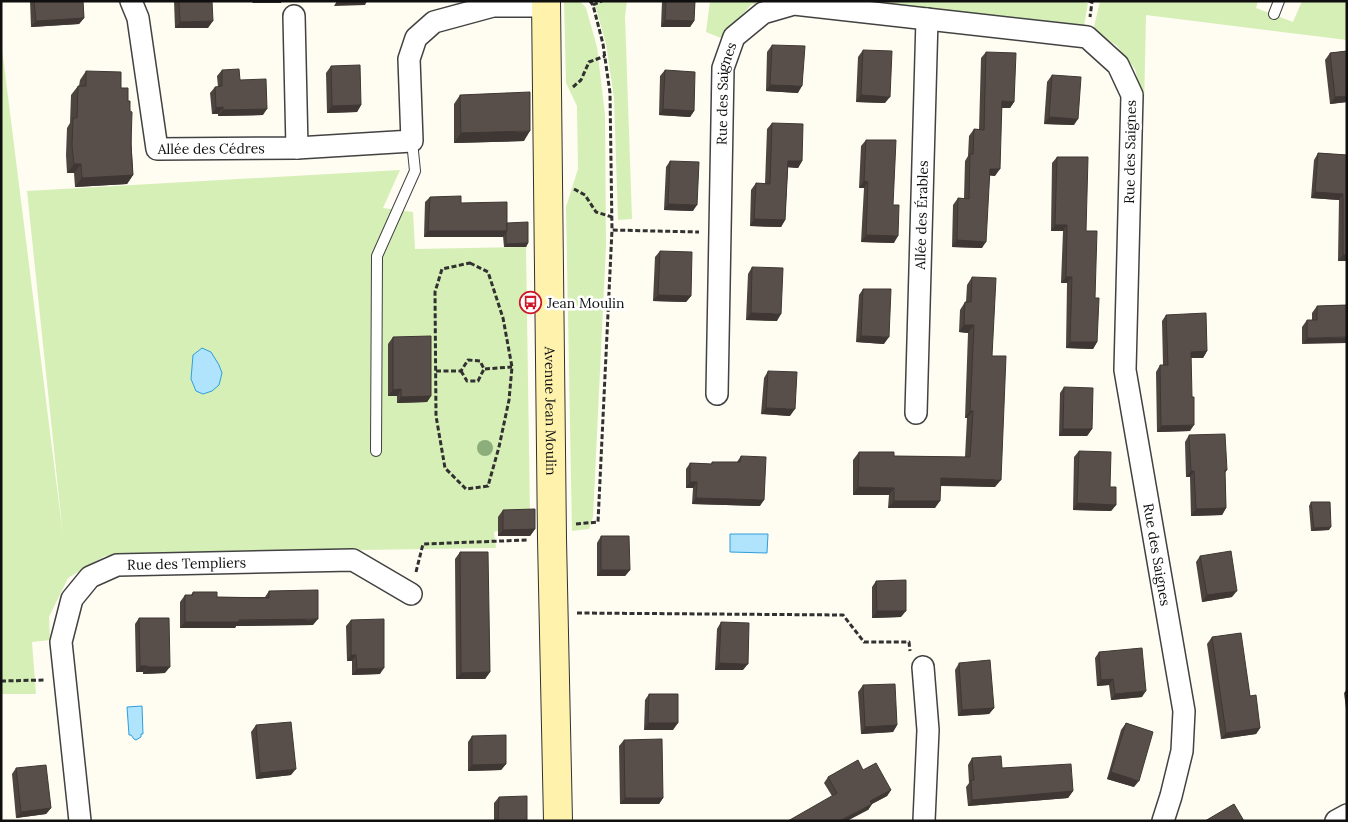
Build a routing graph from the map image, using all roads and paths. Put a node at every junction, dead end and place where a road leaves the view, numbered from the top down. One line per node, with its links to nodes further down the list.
1 (131, 1): 13 (street, Allée des Cédres)
2 (590, 1): 6 (path)
3 (602, 1): 6 (path)
4 (1279, 1): 7 (lane)
5 (546, 4): 12 (street); 26 (main road, Avenue Jean Moulin)
6 (593, 5): 10 (path)
7 (1274, 14)
8 (294, 16): 13 (street)
9 (927, 19): 17 (street, Rue des Saignes); 23 (street, Allée des Érables); 36 (street, Rue des Saignes)
10 (605, 56): 11 (path); 15 (path)
11 (569, 90)
12 (412, 140): 13 (street, Allée des Cédres); 24 (lane)
13 (297, 148)
14 (573, 189): 15 (path)
15 (612, 217): 16 (path)
16 (612, 230): 17 (path); 25 (path)
17 (720, 232): 22 (street, Rue des Saignes)
18 (512, 367): 19 (path); 20 (path); 20 (path)
19 (484, 369): 21 (path); 21 (path)
20 (436, 371): 21 (path)
21 (461, 371)
22 (717, 394)
23 (916, 413)
24 (376, 451)
25 (576, 524)
26 (552, 539): 27 (path); 28 (main road, Avenue Jean Moulin)
27 (411, 594): 30 (street, Rue des Templiers)
28 (554, 612): 29 (path); 34 (main road, Avenue Jean Moulin)
29 (924, 667): 35 (street)
30 (65, 680): 31 (path); 33 (street, Rue des Templiers)
31 (1, 681)
32 (1347, 815): 37 (street)
33 (80, 821)
34 (558, 821)
35 (924, 821)
36 (1163, 821)
37 (1336, 821)

